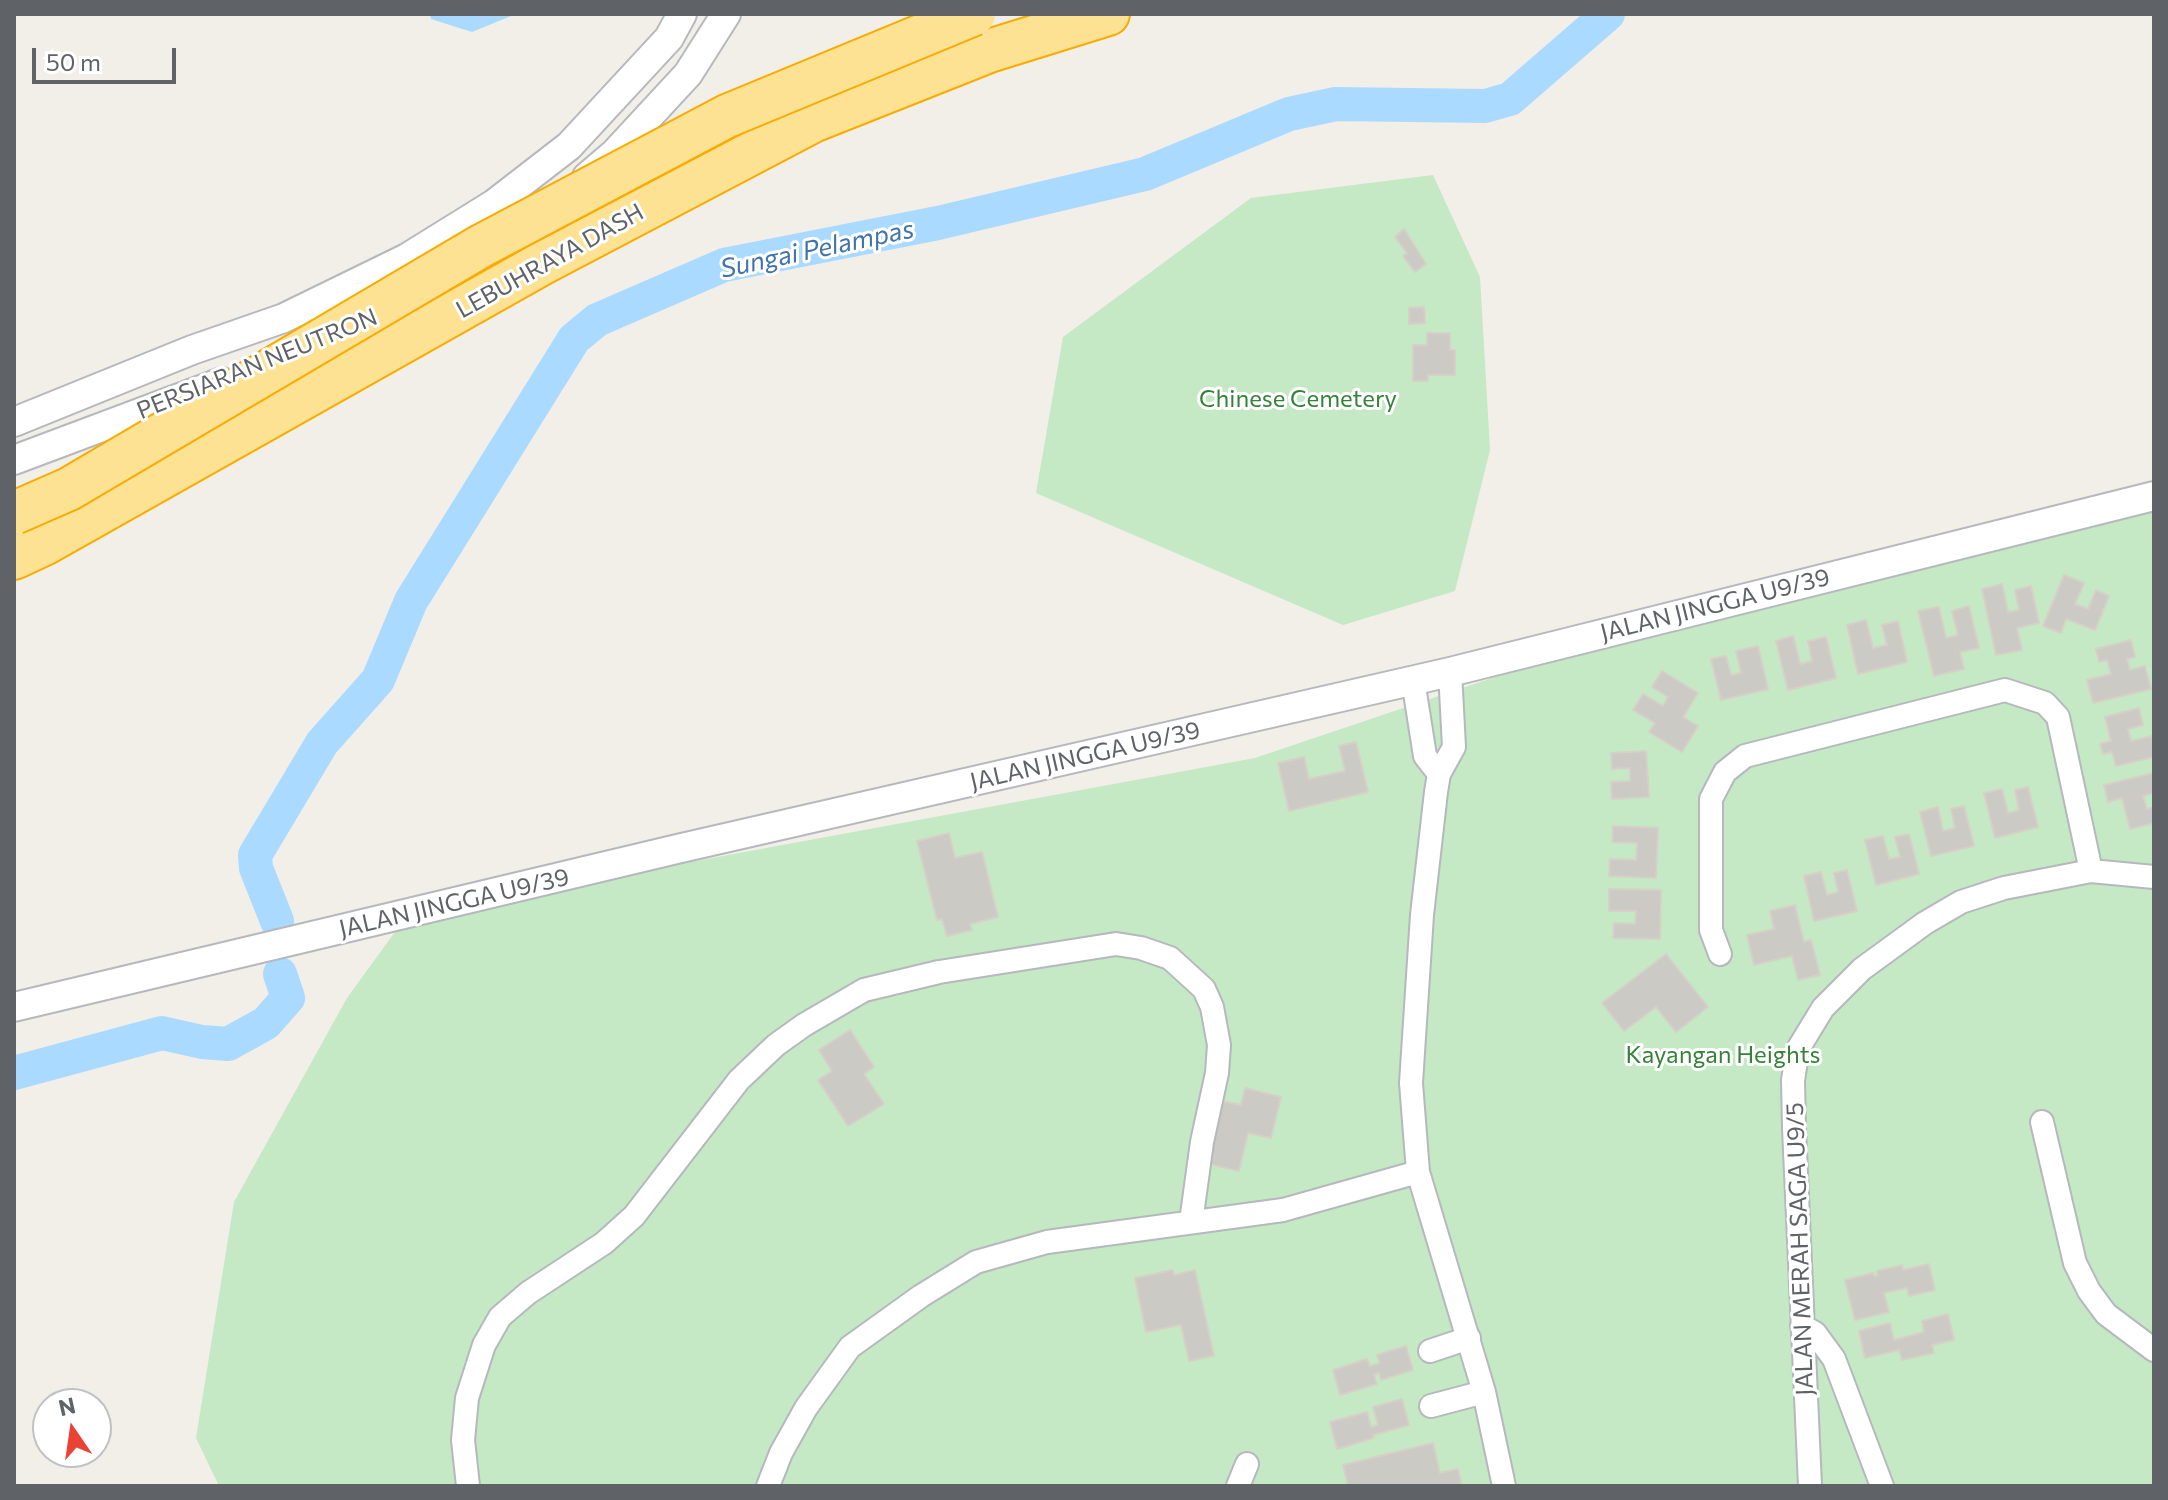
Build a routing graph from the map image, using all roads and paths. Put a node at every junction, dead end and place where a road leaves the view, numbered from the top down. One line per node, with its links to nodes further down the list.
1 (682, 14): 5 (street, PERSIARAN NEUTRON)
2 (726, 14): 6 (street, PERSIARAN NEUTRON)
3 (974, 14): 8 (highway, LEBUHRAYA DASH, bridge)
4 (1108, 14): 9 (highway, LEBUHRAYA DASH)
5 (14, 422)
6 (14, 460)
7 (2154, 496): 10 (street, JALAN JINGGA U9/39)
8 (14, 513)
9 (14, 558)
10 (1450, 672): 11 (street, JALAN JINGGA U9/39); 12 (street)
11 (1413, 680): 12 (street); 16 (street, JALAN JINGGA U9/39)
12 (1439, 774): 18 (street)
13 (2091, 871): 14 (street, JALAN MERAH SAGA U9/5); 15 (street); 20 (street, JALAN MERAH SAGA U9/5)
14 (2154, 877)
15 (1720, 954)
16 (14, 1007)
17 (2042, 1122): 22 (street)
18 (1418, 1172): 19 (street); 21 (street)
19 (1191, 1222): 27 (street); 28 (street)
20 (1802, 1326): 31 (street, JALAN MERAH SAGA U9/5); 32 (street)
21 (1469, 1338): 23 (street); 24 (street)
22 (2154, 1350)
23 (1430, 1351)
24 (1484, 1392): 25 (street); 30 (street)
25 (1431, 1406)
26 (1247, 1464): 29 (street)
27 (468, 1486)
28 (768, 1486)
29 (1238, 1486)
30 (1504, 1486)
31 (1810, 1486)
32 (1882, 1486)

